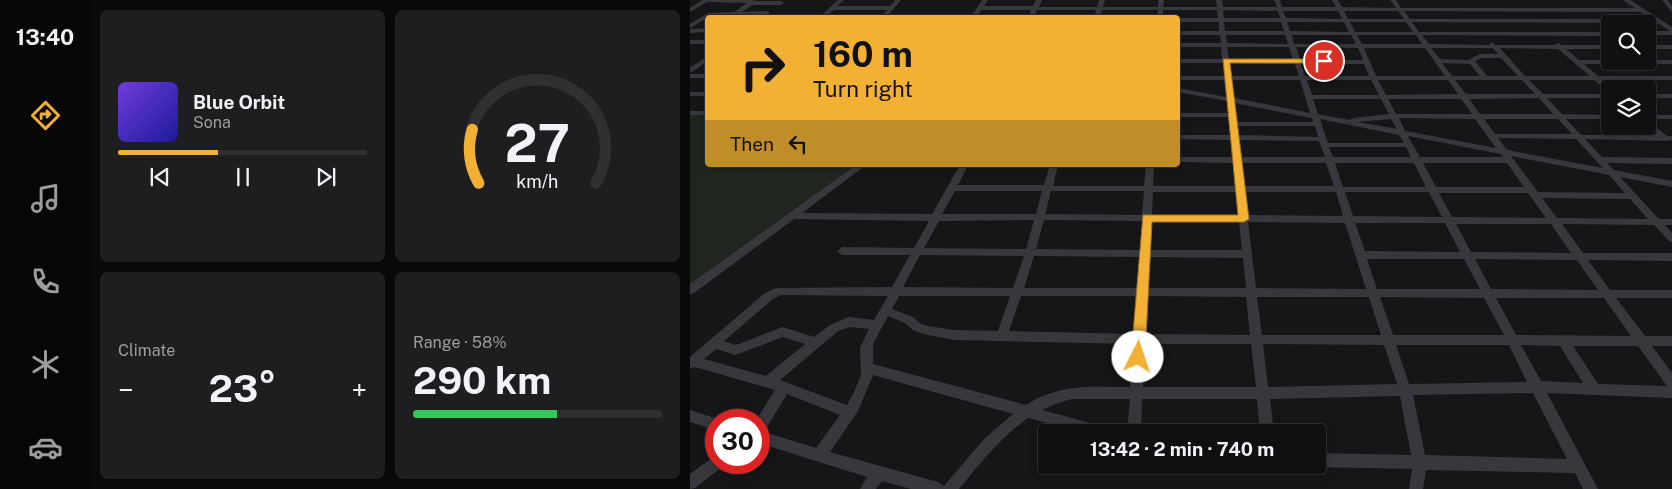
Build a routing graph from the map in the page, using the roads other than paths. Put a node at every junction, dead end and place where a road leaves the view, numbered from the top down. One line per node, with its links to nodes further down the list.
1 (706, 0): 2 (street); 22 (street)
2 (726, 0): 3 (street)
3 (736, 0): 19 (street)
4 (841, 0): 24 (street)
5 (898, 0): 25 (street)
6 (985, 0): 26 (street)
7 (1039, 0): 27 (street)
8 (1102, 0): 28 (street)
9 (1161, 0): 29 (street)
10 (1219, 0): 30 (street)
11 (1277, 0): 31 (street)
12 (1335, 0): 32 (street)
13 (1392, 0): 33 (street)
14 (1450, 0): 35 (street)
15 (1507, 0): 37 (street)
16 (1626, 0): 39 (street)
17 (762, 1): 18 (street); 19 (street)
18 (783, 1): 41 (street)
19 (751, 3): 44 (street)
20 (1668, 3): 40 (street)
21 (690, 5): 22 (street)
22 (698, 5): 36 (street)
23 (1572, 5): 38 (street)
24 (832, 8): 25 (street); 46 (street)
25 (892, 8): 47 (street)
26 (980, 8): 27 (street); 48 (street)
27 (1034, 8): 28 (street); 49 (street)
28 (1100, 8): 29 (street); 50 (street)
29 (1161, 9): 30 (street); 51 (street)
30 (1221, 9): 31 (street); 54 (street)
31 (1280, 9): 32 (street); 55 (street)
32 (1340, 9): 33 (street); 56 (street)
33 (1399, 9): 34 (street); 58 (street)
34 (1424, 9): 35 (street); 59 (street)
35 (1459, 9): 37 (street); 60 (street)
36 (690, 10)
37 (1518, 10): 38 (street); 61 (street)
38 (1579, 10): 39 (street); 62 (street)
39 (1641, 10): 57 (street)
40 (1672, 10)
41 (767, 13): 45 (street)
42 (708, 15): 43 (street)
43 (721, 15)
44 (733, 15)
45 (752, 15)
46 (824, 15)
47 (886, 15)
48 (975, 15)
49 (1031, 15)
50 (1098, 15)
51 (1160, 15)
52 (705, 17): 63 (street)
53 (1180, 20): 54 (street)
54 (1222, 20): 55 (street); 70 (street)
55 (1284, 20): 56 (street); 71 (street)
56 (1346, 20): 58 (street); 72 (street)
57 (1658, 20): 62 (street); 67 (street)
58 (1408, 21): 59 (street); 73 (street)
59 (1433, 21): 60 (street); 74 (street)
60 (1469, 21): 61 (street); 76 (street)
61 (1530, 21): 62 (street); 77 (street)
62 (1594, 21): 64 (street)
63 (690, 26)
64 (1601, 26)
65 (705, 30): 66 (street)
66 (690, 31)
67 (1672, 31): 68 (street)
68 (1656, 32)
69 (1180, 33): 70 (street)
70 (1223, 33): 71 (street); 82 (street)
71 (1288, 33): 72 (street); 83 (street)
72 (1353, 33): 73 (street); 84 (street)
73 (1416, 33): 74 (street); 85 (street)
74 (1442, 33): 76 (street); 86 (street)
75 (1601, 33): 77 (street)
76 (1482, 34): 77 (street); 87 (street)
77 (1546, 34): 88 (street)
78 (691, 42): 79 (street)
79 (705, 42)
80 (705, 43): 92 (street)
81 (1180, 45): 82 (street)
82 (1224, 46): 83 (street); 97 (street)
83 (1292, 46): 84 (street); 98 (street)
84 (1360, 46): 85 (street); 102 (street)
85 (1427, 47): 86 (street); 99 (street)
86 (1453, 47): 87 (street)
87 (1494, 47): 88 (street); 93 (street)
88 (1560, 47): 89 (street); 103 (street)
89 (1601, 47)
90 (1658, 47): 91 (street); 94 (street)
91 (1672, 47)
92 (690, 51)
93 (1502, 56): 100 (street); 115 (street)
94 (1672, 57)
95 (705, 61): 107 (street)
96 (1180, 61): 97 (street)
97 (1226, 61): 98 (street); 110 (street)
98 (1298, 61): 102 (street); 111 (street)
99 (1438, 61): 100 (street); 113 (street)
100 (1471, 61): 114 (street)
101 (1656, 61): 105 (street)
102 (1366, 62): 112 (street)
103 (1578, 62): 104 (street); 116 (street)
104 (1601, 62)
105 (1672, 62)
106 (1656, 67): 117 (street)
107 (690, 72): 108 (street)
108 (705, 75)
109 (1180, 78): 110 (street)
110 (1228, 78): 111 (street); 129 (street)
111 (1303, 78): 112 (street); 126 (street)
112 (1374, 79): 113 (street); 127 (street)
113 (1450, 79): 114 (street); 128 (street)
114 (1486, 79): 115 (street)
115 (1524, 79): 116 (street); 122 (street)
116 (1597, 79): 117 (street); 118 (street)
117 (1671, 79)
118 (1601, 82)
119 (1180, 90): 129 (street)
120 (690, 94): 121 (street)
121 (705, 94)
122 (1540, 96): 123 (street); 128 (street); 136 (street)
123 (1601, 96)
124 (1656, 96): 125 (street)
125 (1672, 96)
126 (1309, 97): 127 (street); 140 (street)
127 (1384, 97): 128 (street); 134 (street)
128 (1463, 97): 135 (street)
129 (1229, 100): 133 (street); 140 (street)
130 (690, 113): 131 (street)
131 (705, 113)
132 (1180, 115): 133 (street)
133 (1231, 115): 142 (street)
134 (1394, 116): 135 (street); 141 (street); 144 (street)
135 (1478, 117): 136 (street); 145 (street)
136 (1560, 117): 137 (street); 146 (street)
137 (1601, 117)
138 (1656, 117): 139 (street)
139 (1672, 117)
140 (1316, 120): 141 (street); 142 (street); 150 (street)
141 (1341, 121): 144 (street)
142 (1232, 124): 148 (street)
143 (1656, 129): 149 (street)
144 (1403, 133): 151 (street); 153 (street)
145 (1492, 136): 146 (street); 153 (street)
146 (1578, 137): 149 (street); 158 (street)
147 (1180, 138): 148 (street)
148 (1234, 138): 150 (street); 155 (street)
149 (1668, 138): 152 (street)
150 (1324, 142): 151 (street); 156 (street)
151 (1409, 145): 157 (street)
152 (1672, 145)
153 (1506, 156): 157 (street); 164 (street); 172 (street)
154 (1180, 160): 155 (street)
155 (1236, 160): 156 (street); 169 (street)
156 (1329, 160): 157 (street); 170 (street)
157 (1418, 160): 171 (street)
158 (1601, 160): 159 (street); 164 (street)
159 (1672, 160)
160 (859, 167): 174 (street)
161 (963, 167): 166 (street)
162 (1053, 167): 167 (street)
163 (1150, 167): 168 (street)
164 (1612, 172): 165 (street); 173 (street)
165 (1672, 184)
166 (952, 188): 167 (street); 176 (street)
167 (1047, 188): 168 (street); 175 (street)
168 (1148, 188): 169 (street); 177 (street)
169 (1240, 188): 170 (street); 178 (street)
170 (1338, 188): 171 (street); 179 (street)
171 (1433, 189): 172 (street); 180 (street)
172 (1533, 192): 173 (street); 181 (street)
173 (1633, 196): 182 (street)
174 (791, 216): 176 (street); 194 (street)
175 (1039, 217): 176 (street); 177 (street); 187 (street)
176 (936, 218): 186 (street)
177 (1147, 218): 178 (street); 188 (street)
178 (1244, 219): 179 (street); 189 (street)
179 (1349, 220): 180 (street); 190 (street)
180 (1450, 220): 181 (street); 191 (street)
181 (1554, 221): 182 (street); 192 (street)
182 (1657, 222): 183 (street); 184 (street)
183 (1672, 222)
184 (1672, 239)
185 (842, 251): 186 (street)
186 (918, 253): 187 (street); 195 (street)
187 (1030, 253): 188 (street); 196 (street)
188 (1145, 253): 189 (street); 197 (street)
189 (1248, 254): 198 (street)
190 (1360, 255): 191 (street); 199 (street)
191 (1468, 255): 192 (street); 200 (street)
192 (1579, 256): 193 (street); 201 (street)
193 (1672, 258)
194 (690, 290)
195 (897, 292): 196 (street); 203 (street); 213 (street)
196 (1018, 292): 197 (street); 205 (street)
197 (1142, 293): 198 (street); 207 (street)
198 (1252, 293): 199 (street); 206 (street)
199 (1373, 293): 200 (street); 208 (street)
200 (1488, 294): 201 (street); 209 (street)
201 (1607, 294): 202 (street); 211 (street)
202 (1672, 294)
203 (886, 311): 204 (street); 205 (street)
204 (878, 325): 214 (street); 216 (street)
205 (1002, 336): 207 (street)
206 (1257, 338): 207 (street); 208 (street); 224 (street)
207 (1139, 339): 225 (street)
208 (1389, 340): 209 (street); 221 (street)
209 (1513, 341): 210 (street); 220 (street)
210 (1564, 341): 211 (street); 222 (street)
211 (1641, 341): 212 (street); 218 (street)
212 (1672, 341)
213 (714, 343): 214 (street); 215 (street)
214 (816, 343): 217 (street)
215 (692, 362): 217 (street)
216 (867, 368): 227 (street); 228 (street)
217 (768, 382): 219 (street)
218 (1672, 383)
219 (784, 387): 226 (street); 227 (street)
220 (1537, 387): 221 (street); 222 (street); 238 (street)
221 (1405, 390): 224 (street); 237 (street)
222 (1594, 390): 223 (street)
223 (1672, 392)
224 (1264, 393): 225 (street); 233 (street)
225 (1136, 394): 228 (street); 232 (street)
226 (770, 410)
227 (849, 412): 235 (street)
228 (1026, 412): 231 (street); 244 (street)
229 (690, 416): 230 (street)
230 (705, 421)
231 (1071, 424)
232 (1134, 424)
233 (1266, 424)
234 (770, 440): 235 (street)
235 (819, 456): 240 (street)
236 (1326, 460): 237 (street)
237 (1420, 462): 238 (street); 245 (street)
238 (1577, 466): 246 (street)
239 (705, 471): 241 (street)
240 (879, 473): 242 (street); 243 (street)
241 (690, 483)
242 (867, 489)
243 (938, 489)
244 (950, 489)
245 (1416, 489)
246 (1591, 489)

